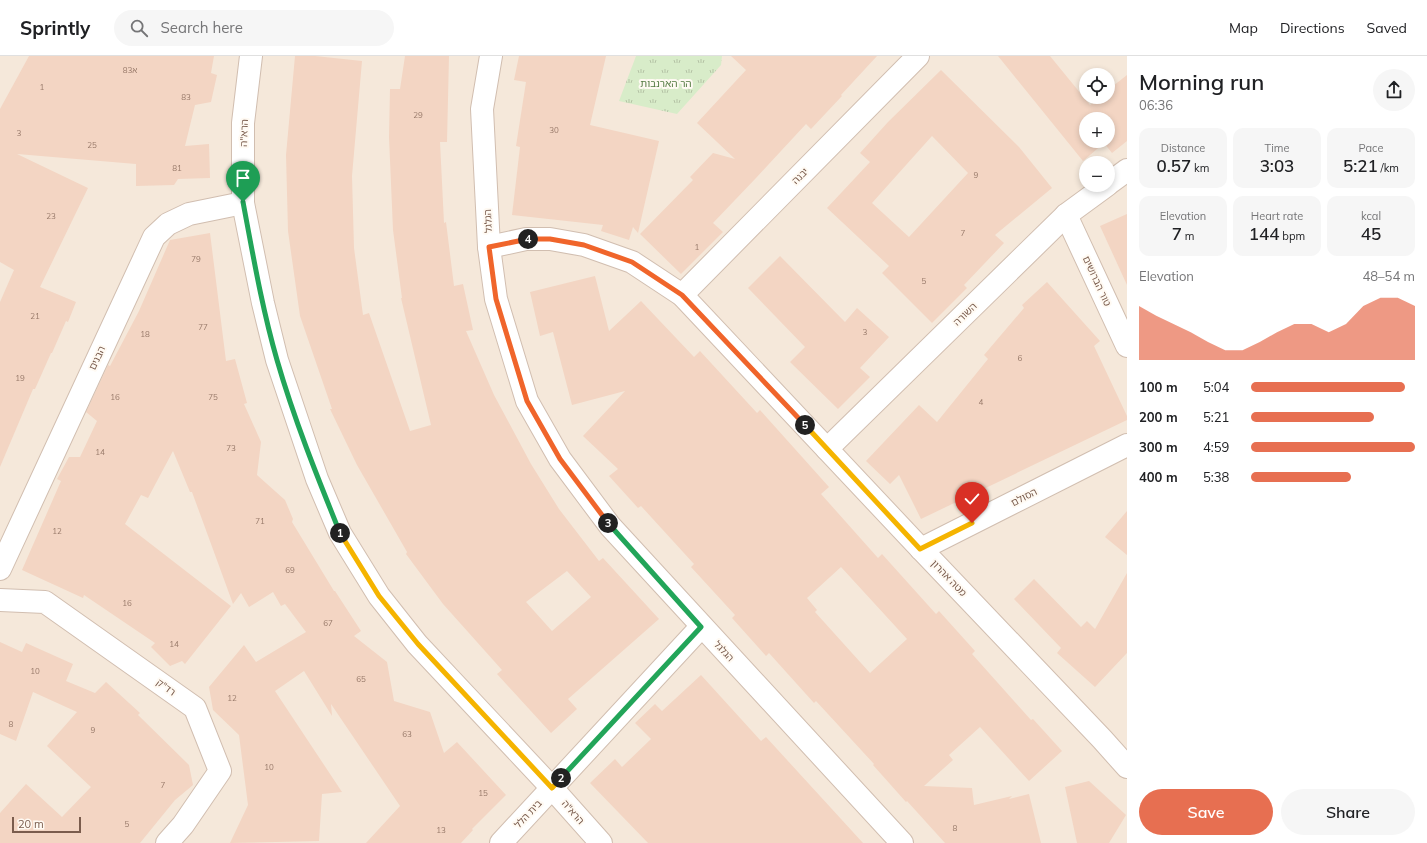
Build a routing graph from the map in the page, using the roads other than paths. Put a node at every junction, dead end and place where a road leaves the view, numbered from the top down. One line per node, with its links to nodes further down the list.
1 (251, 56): 7 (street, הרא"ה)
2 (491, 56): 9 (street, הגלגל)
3 (918, 56): 10 (street, יבנה)
4 (1127, 170): 5 (street, השורה)
5 (1115, 178)
6 (1097, 192): 8 (street, השורה)
7 (243, 202): 15 (street, הבנים); 19 (street, הרא"ה)
8 (1066, 216): 11 (street, טור הברושים); 13 (street, השורה)
9 (489, 247): 10 (street, מטה אהרון); 17 (street, הגלגל)
10 (682, 295): 13 (street, מטה אהרון)
11 (1127, 346)
12 (1127, 445): 14 (street, הסולם)
13 (827, 449): 14 (street, מטה אהרון)
14 (920, 549): 18 (street, מטה אהרון)
15 (0, 569)
16 (0, 600): 20 (street, רד"ק)
17 (701, 627): 19 (street, בית הלל); 23 (street, הגלגל)
18 (1127, 767)
19 (552, 788): 21 (street, בית הלל); 22 (street, הרא"ה)
20 (167, 843)
21 (501, 843)
22 (601, 843)
23 (902, 843)

